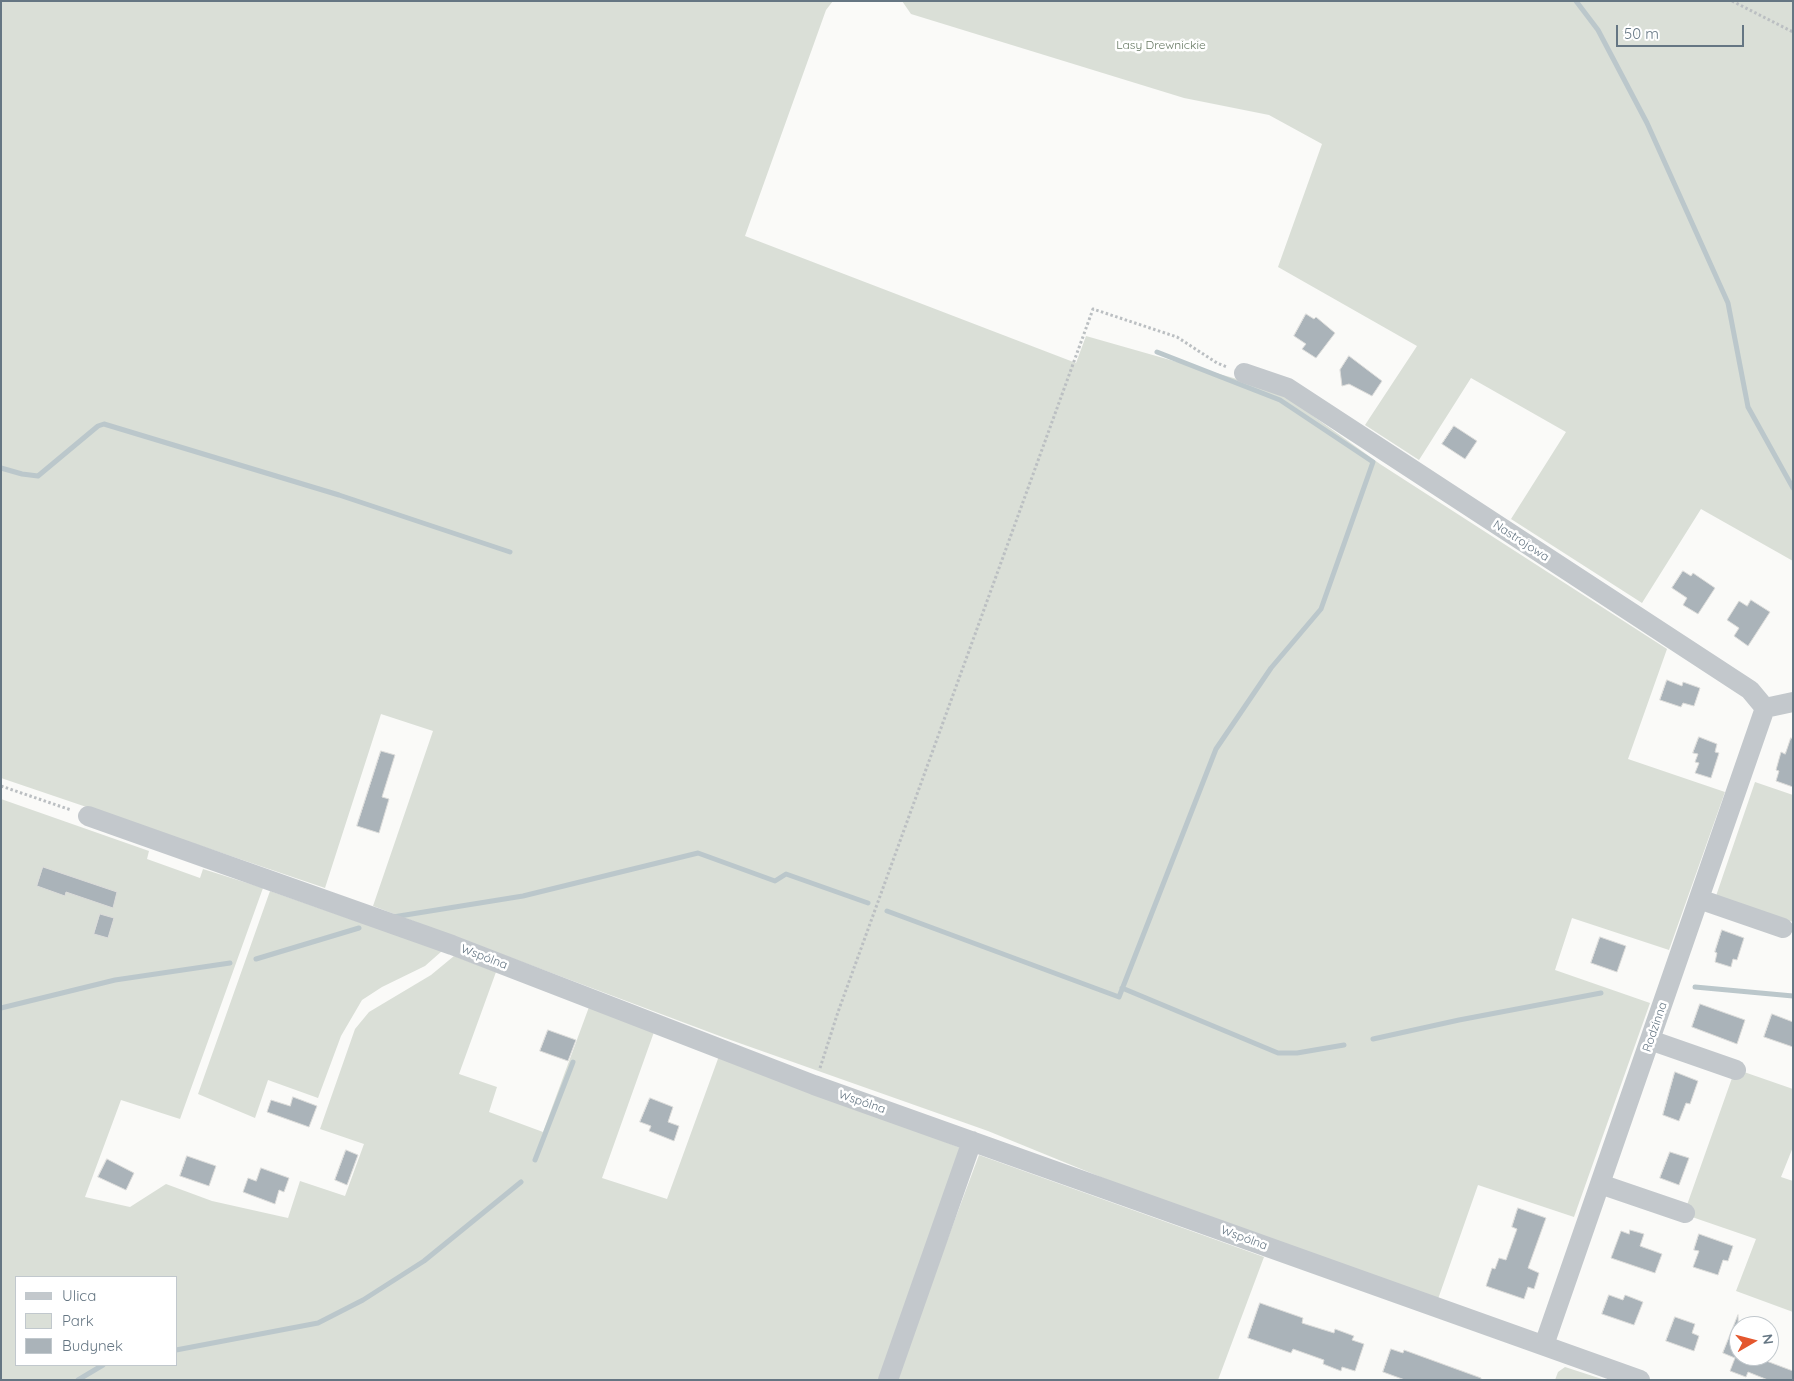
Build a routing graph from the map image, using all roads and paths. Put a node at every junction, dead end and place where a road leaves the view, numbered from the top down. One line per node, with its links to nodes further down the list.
1 (1732, 1): 2 (path)
2 (1793, 32)
3 (1244, 373): 5 (street, Nastrojowa); 12 (path)
4 (1793, 702): 5 (street)
5 (1765, 708): 8 (street, Rodzinna)
6 (1, 786): 7 (path)
7 (88, 816): 12 (street, Wspólna)
8 (1699, 899): 9 (street); 10 (street, Rodzinna)
9 (1783, 928)
10 (1650, 1040): 11 (street); 14 (street, Rodzinna)
11 (1736, 1070)
12 (814, 1085): 13 (street, Wspólna)
13 (972, 1141): 16 (street, Wspólna); 17 (street)
14 (1600, 1184): 15 (street); 16 (street, Rodzinna)
15 (1685, 1213)
16 (1544, 1345): 18 (street, Wspólna)
17 (888, 1380)
18 (1640, 1380)

